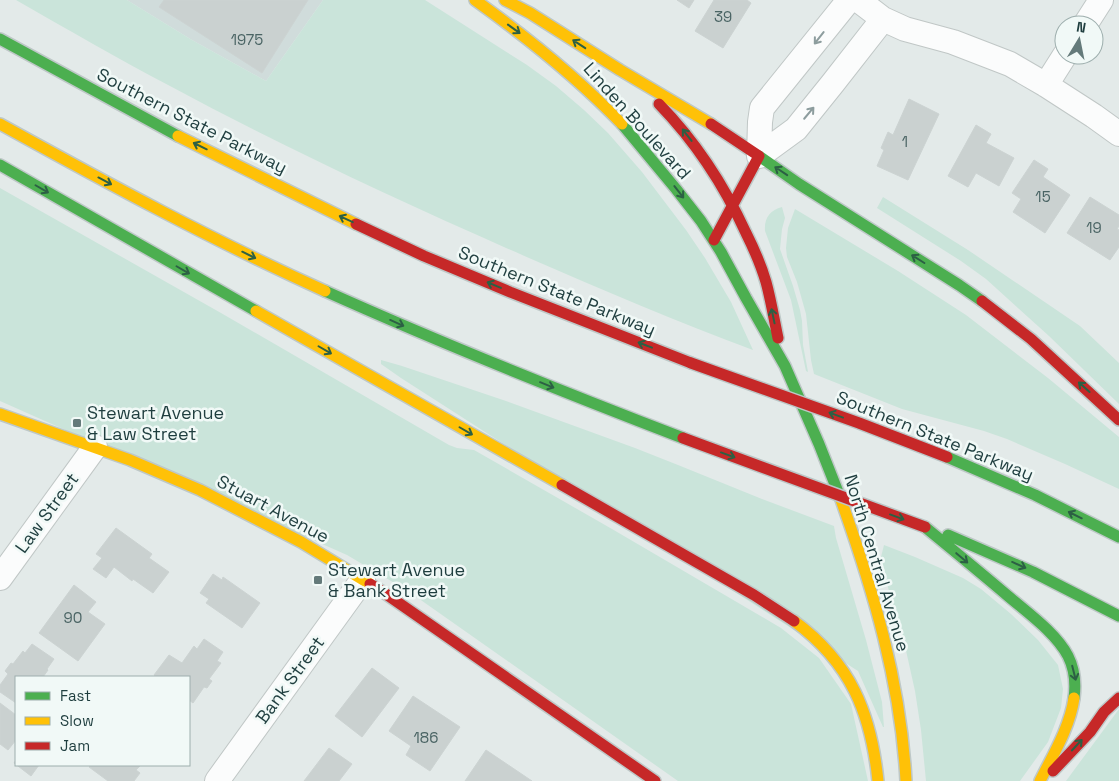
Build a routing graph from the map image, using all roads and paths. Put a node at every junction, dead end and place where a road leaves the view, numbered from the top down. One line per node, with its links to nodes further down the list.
1 (475, 0): 19 (main road, Linden Boulevard, one-way to 19)
2 (505, 0): 11 (main road, Linden Boulevard, one-way to 2)
3 (849, 0): 9 (street, one-way to 9)
4 (858, 0): 7 (street)
5 (1101, 0): 6 (street)
6 (1091, 15)
7 (884, 19): 12 (street); 13 (street)
8 (0, 39): 25 (main road, Southern State Parkway, one-way to 8, bridge)
9 (802, 60): 12 (street); 16 (street)
10 (1059, 65): 13 (street)
11 (620, 70): 16 (main road, Linden Boulevard); 18 (main road, Linden Boulevard, one-way to 11)
12 (833, 84): 16 (street, one-way to 12)
13 (1046, 85): 15 (street)
14 (0, 124): 24 (main road, one-way to 24, bridge)
15 (1119, 134)
16 (759, 156): 18 (main road); 22 (main road, Linden Boulevard, one-way to 16)
17 (0, 165): 32 (main road, one-way to 32)
18 (733, 205): 19 (main road); 20 (main road, North Central Avenue, one-way to 18)
19 (714, 240): 20 (main road, North Central Avenue)
20 (784, 364): 33 (main road, North Central Avenue)
21 (0, 414): 23 (main road, Stuart Avenue)
22 (1119, 420)
23 (95, 447): 26 (street, Law Street); 27 (main road, Stuart Avenue)
24 (925, 527): 28 (main road, one-way to 28); 34 (main road, one-way to 34)
25 (1119, 537)
26 (0, 578)
27 (364, 579): 30 (street, Bank Street); 31 (main road, Stuart Avenue)
28 (1119, 616)
29 (1119, 698): 35 (main road, one-way to 29)
30 (217, 781)
31 (655, 781)
32 (878, 781)
33 (906, 781)
34 (1040, 781)
35 (1044, 781)

